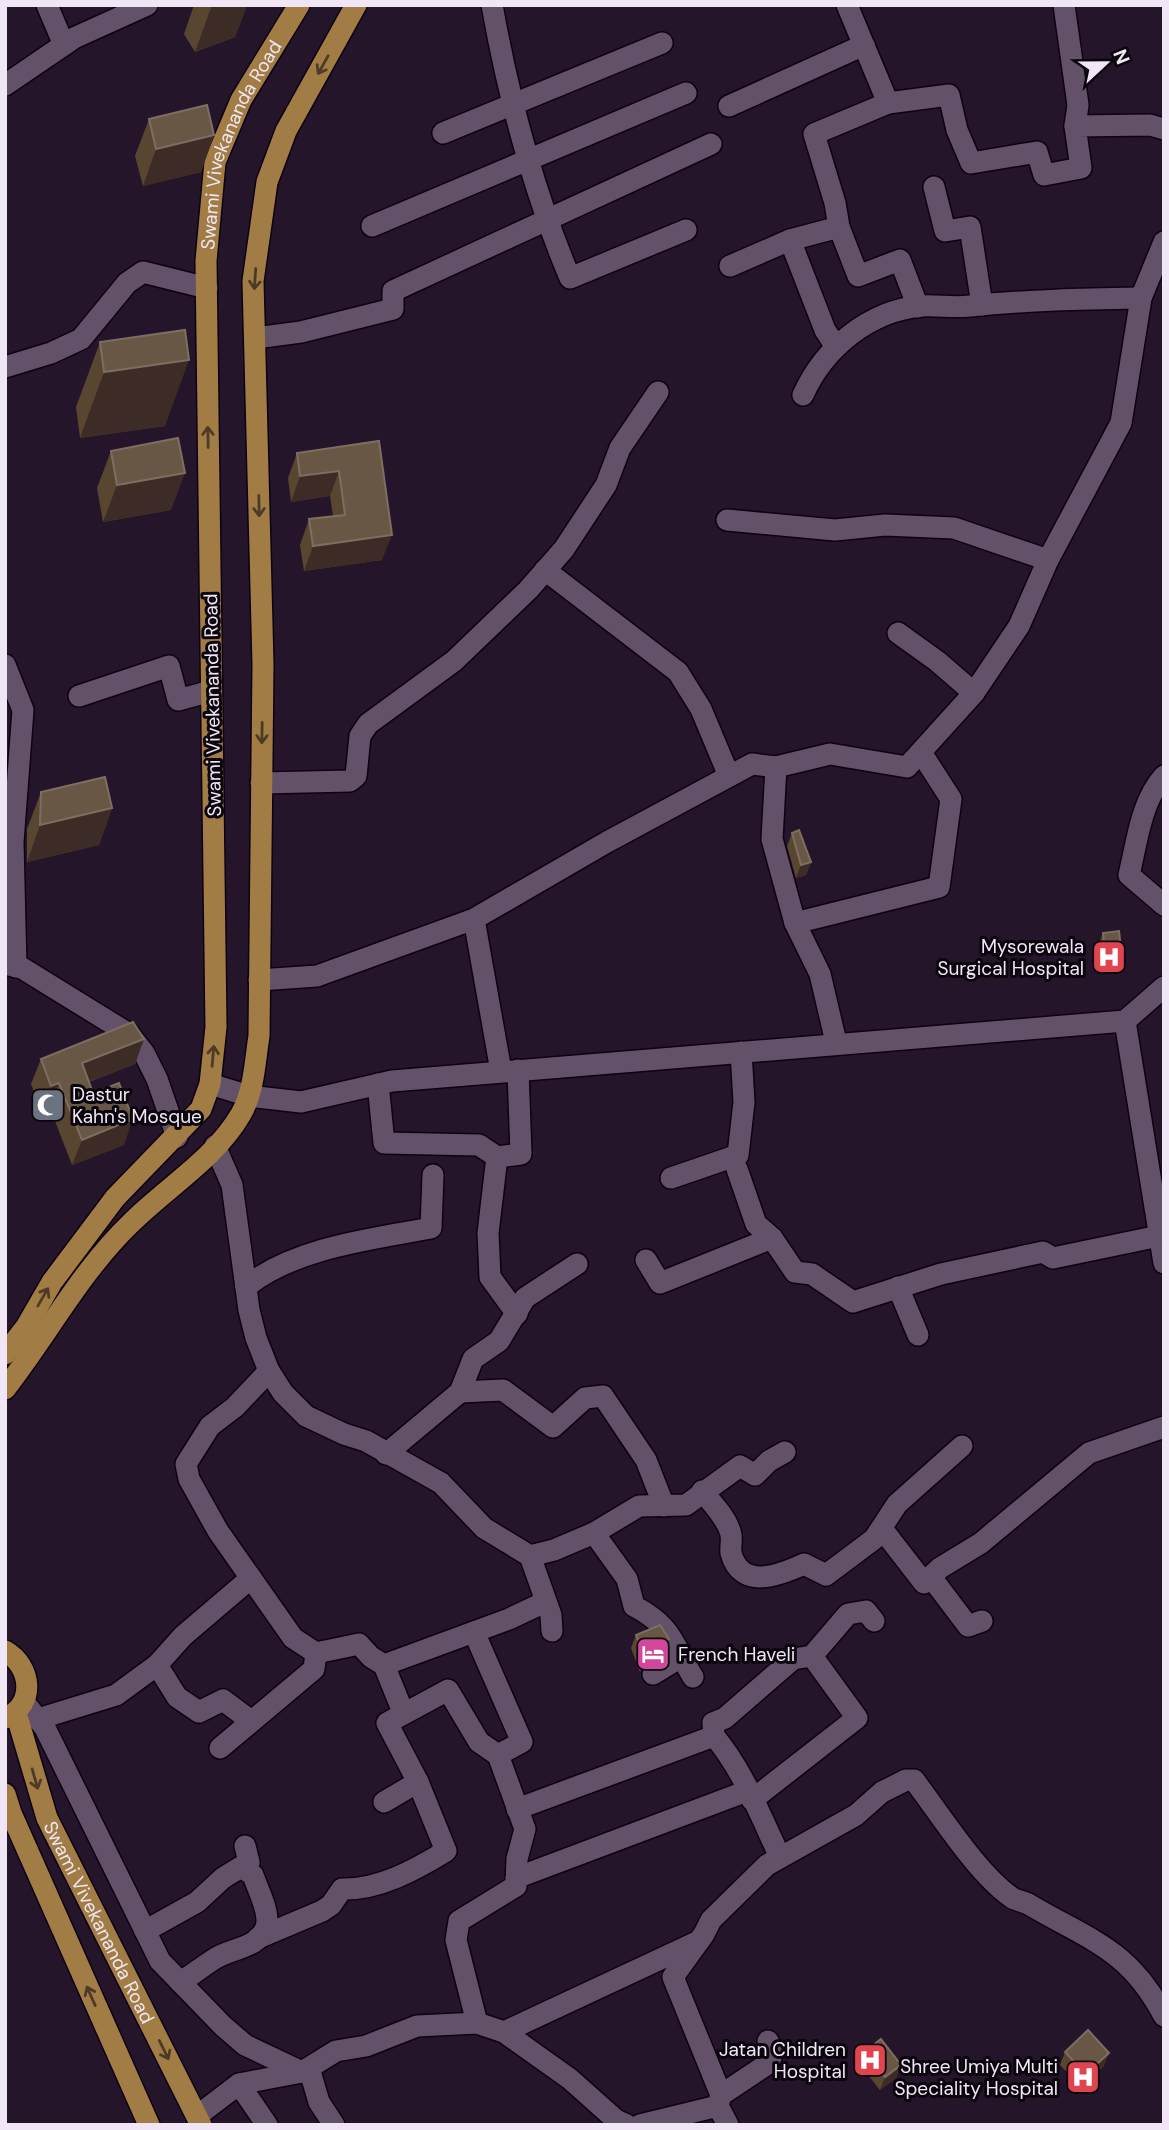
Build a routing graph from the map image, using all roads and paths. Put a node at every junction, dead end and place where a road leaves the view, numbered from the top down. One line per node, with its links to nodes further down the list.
1 (47, 5): 9 (street)
2 (146, 5): 9 (street)
3 (299, 5): 29 (main road, Swami Vivekananda Road)
4 (356, 5): 33 (main road, one-way to 33)
5 (492, 5): 14 (street)
6 (847, 5): 10 (street)
7 (1064, 5): 16 (street)
8 (662, 43): 14 (street)
9 (64, 45): 11 (street)
10 (864, 46): 13 (street); 15 (street)
11 (5, 85)
12 (687, 93): 20 (street)
13 (888, 103): 16 (street); 24 (street)
14 (512, 106): 18 (street); 20 (street)
15 (730, 106)
16 (1075, 127): 17 (street)
17 (1164, 129)
18 (443, 133)
19 (711, 144): 22 (street)
20 (528, 162): 22 (street); 23 (street)
21 (934, 187): 31 (street)
22 (546, 220): 25 (street); 33 (street)
23 (372, 226)
24 (839, 227): 26 (street); 32 (street)
25 (686, 230)
26 (790, 240): 28 (street); 34 (street)
27 (1164, 242): 30 (street)
28 (730, 266)
29 (206, 288): 35 (street); 43 (main road, Swami Vivekananda Road, one-way to 29)
30 (1141, 299): 31 (street); 39 (street)
31 (982, 305): 32 (street)
32 (918, 307): 34 (street)
33 (255, 338): 50 (main road, one-way to 50)
34 (836, 347): 37 (street)
35 (5, 367)
36 (658, 392): 40 (street)
37 (803, 396)
38 (727, 520): 39 (street)
39 (1048, 560): 44 (street)
40 (545, 570): 48 (street); 50 (street)
41 (898, 633): 44 (street)
42 (5, 665): 54 (street)
43 (212, 691): 45 (street); 61 (main road, Swami Vivekananda Road, one-way to 43)
44 (974, 693): 46 (street)
45 (79, 696)
46 (922, 754): 47 (street); 53 (street)
47 (776, 767): 48 (street); 53 (street)
48 (729, 776): 52 (street)
49 (1164, 776): 51 (street)
50 (261, 783): 55 (main road)
51 (1164, 905)
52 (474, 919): 55 (street); 60 (street)
53 (795, 923): 58 (street)
54 (11, 965): 64 (street)
55 (260, 980): 63 (main road)
56 (1164, 987): 57 (street)
57 (1125, 1021): 58 (street); 67 (street)
58 (836, 1042): 59 (street)
59 (741, 1052): 60 (street); 70 (street)
60 (510, 1071): 62 (street); 66 (street)
61 (210, 1084): 63 (street); 64 (main road, Swami Vivekananda Road)
62 (378, 1084): 63 (street); 66 (street)
63 (249, 1097): 65 (main road)
64 (177, 1137): 80 (main road, Swami Vivekananda Road, one-way to 64)
65 (215, 1146): 76 (street); 82 (main road)
66 (497, 1157): 78 (street)
67 (1156, 1160): 71 (street)
68 (737, 1169): 72 (street)
69 (433, 1175): 76 (street)
70 (671, 1178)
71 (1160, 1236): 74 (street); 77 (street)
72 (772, 1238): 73 (street); 77 (street)
73 (646, 1260)
74 (1164, 1263)
75 (577, 1264): 78 (street)
76 (246, 1287): 81 (street)
77 (898, 1287): 79 (street)
78 (517, 1314): 83 (street)
79 (918, 1335)
80 (5, 1353)
81 (269, 1371): 87 (street); 94 (street)
82 (5, 1389)
83 (460, 1392): 87 (street); 89 (street)
84 (1164, 1427): 93 (street)
85 (962, 1446): 90 (street)
86 (785, 1452): 88 (street)
87 (386, 1454): 92 (street)
88 (702, 1491): 89 (street); 90 (street)
89 (664, 1506): 91 (street)
90 (883, 1530): 93 (street)
91 (594, 1533): 92 (street); 103 (street)
92 (530, 1556): 95 (street)
93 (931, 1577): 97 (street)
94 (251, 1578): 101 (street); 104 (street)
95 (545, 1602): 98 (street); 99 (street)
96 (874, 1621): 102 (street)
97 (982, 1621)
98 (552, 1631)
99 (474, 1632): 105 (street); 114 (street)
100 (6, 1651): 108 (main road, Swami Vivekananda Road)
101 (316, 1653): 105 (street); 111 (street)
102 (812, 1656): 112 (street); 116 (street)
103 (681, 1657): 106 (street); 107 (street)
104 (158, 1665): 110 (street); 111 (street)
105 (384, 1665): 109 (street)
106 (653, 1674)
107 (693, 1677)
108 (15, 1711): 110 (street); 135 (main road, Swami Vivekananda Road, one-way to 135)
109 (403, 1712): 114 (street); 115 (street)
110 (38, 1719): 124 (street)
111 (251, 1721): 113 (street)
112 (714, 1736): 116 (street); 119 (street)
113 (220, 1748)
114 (498, 1755): 119 (street)
115 (418, 1782): 117 (street); 125 (street)
116 (750, 1796): 121 (street); 123 (street)
117 (384, 1802)
118 (7, 1805): 136 (main road, Swami Vivekananda Road, one-way to 118)
119 (517, 1809): 123 (street)
120 (245, 1846): 122 (street)
121 (780, 1857): 126 (street); 128 (street)
122 (242, 1868): 124 (street); 125 (street)
123 (516, 1878): 129 (street)
124 (145, 1931): 127 (street)
125 (258, 1938): 127 (street)
126 (700, 1941): 130 (street); 134 (street)
127 (180, 1982): 132 (street)
128 (1164, 2016)
129 (477, 2023): 130 (street); 132 (street)
130 (504, 2032): 139 (street)
131 (768, 2041): 134 (street)
132 (305, 2070): 133 (street); 138 (street)
133 (239, 2084): 135 (street); 137 (street)
134 (722, 2109): 140 (street)
135 (199, 2120)
136 (149, 2125)
137 (267, 2125)
138 (334, 2125)
139 (627, 2125)
140 (640, 2125)

